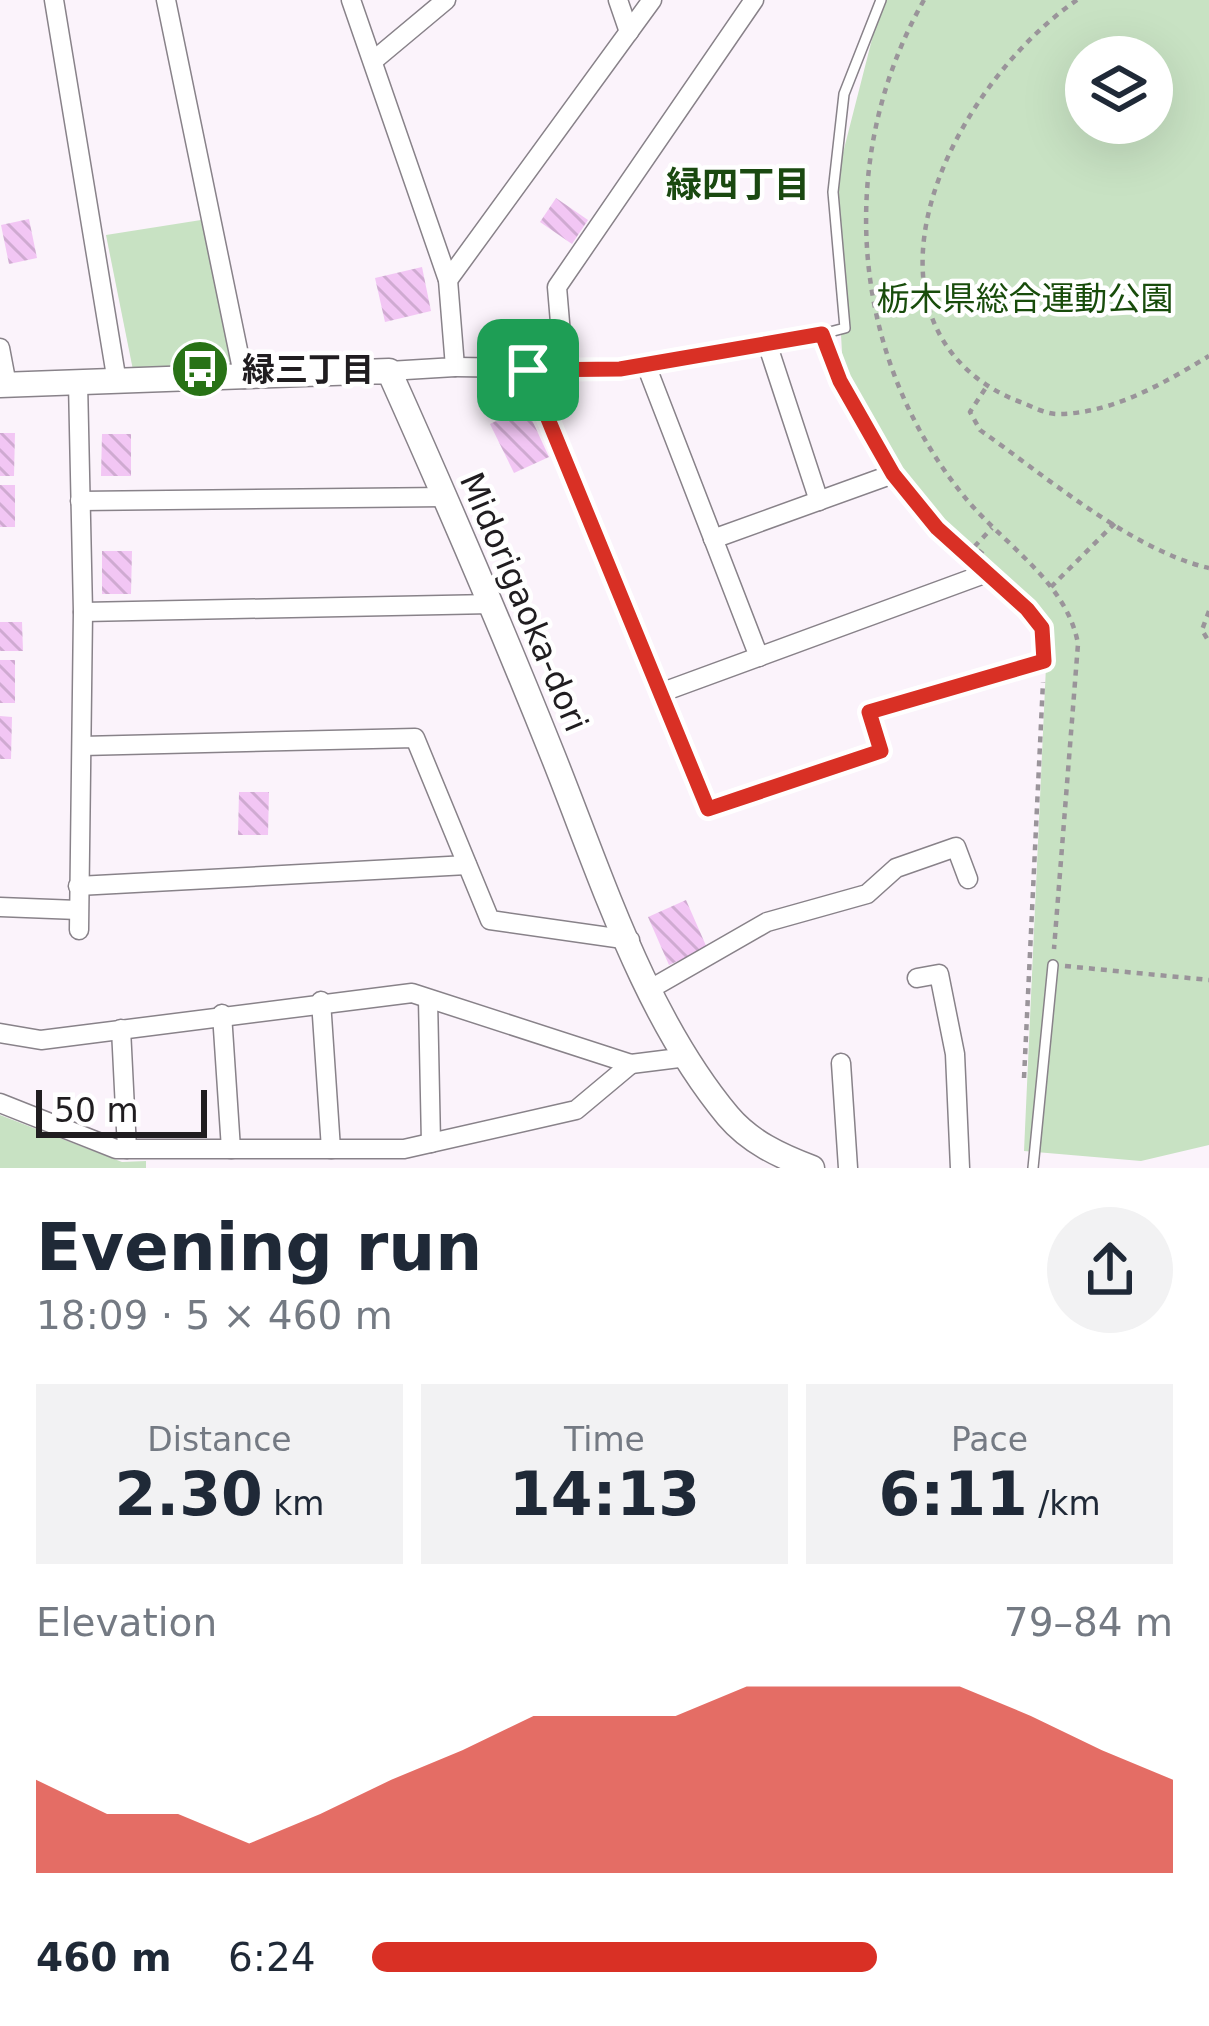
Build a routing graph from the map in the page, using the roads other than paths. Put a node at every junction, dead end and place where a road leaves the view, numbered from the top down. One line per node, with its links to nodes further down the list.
1 (54, 0): 22 (street)
2 (166, 0): 20 (street)
3 (351, 0): 10 (street)
4 (446, 0): 10 (street)
5 (618, 0): 9 (street)
6 (652, 0): 9 (street)
7 (754, 0): 19 (street)
8 (881, 0): 12 (lane)
9 (629, 32): 11 (street)
10 (373, 61): 11 (street)
11 (448, 280): 16 (street)
12 (822, 334): 13 (street)
13 (767, 344): 15 (street); 27 (street)
14 (0, 348): 23 (street)
15 (646, 365): 19 (street); 28 (street)
16 (455, 367): 17 (street); 18 (street)
17 (389, 370): 20 (street); 25 (street, Midorigaoka-dori)
18 (528, 370): 19 (street); 34 (street)
19 (564, 370)
20 (244, 379): 22 (street)
21 (78, 382): 22 (street); 23 (street); 26 (street)
22 (117, 382)
23 (3, 385)
24 (893, 474): 27 (street)
25 (445, 496): 26 (street); 30 (street, Midorigaoka-dori)
26 (80, 501): 31 (street)
27 (819, 501): 28 (street)
28 (713, 538): 32 (street)
29 (987, 573): 32 (street)
30 (492, 604): 31 (street); 40 (street, Midorigaoka-dori)
31 (83, 611): 35 (street)
32 (759, 657): 34 (street)
33 (1044, 661): 34 (street)
34 (660, 692)
35 (82, 746): 36 (street); 38 (street)
36 (467, 866): 38 (street); 40 (street)
37 (968, 879): 43 (street)
38 (78, 886): 39 (street)
39 (0, 907)
40 (630, 940): 43 (street, Midorigaoka-dori)
41 (1053, 965): 60 (lane)
42 (917, 978): 59 (street)
43 (652, 988): 49 (street, Midorigaoka-dori)
44 (428, 998): 45 (street); 51 (street); 53 (street)
45 (321, 1001): 46 (street); 56 (street)
46 (222, 1014): 47 (street); 55 (street)
47 (121, 1028): 48 (street); 54 (street)
48 (0, 1033)
49 (687, 1057): 51 (street); 57 (street, Midorigaoka-dori)
50 (841, 1063): 58 (street)
51 (632, 1064): 53 (street)
52 (0, 1103): 54 (street)
53 (431, 1143): 56 (street)
54 (127, 1149): 55 (street)
55 (231, 1149): 56 (street)
56 (331, 1149)
57 (812, 1168)
58 (848, 1168)
59 (960, 1168)
60 (1033, 1168)

